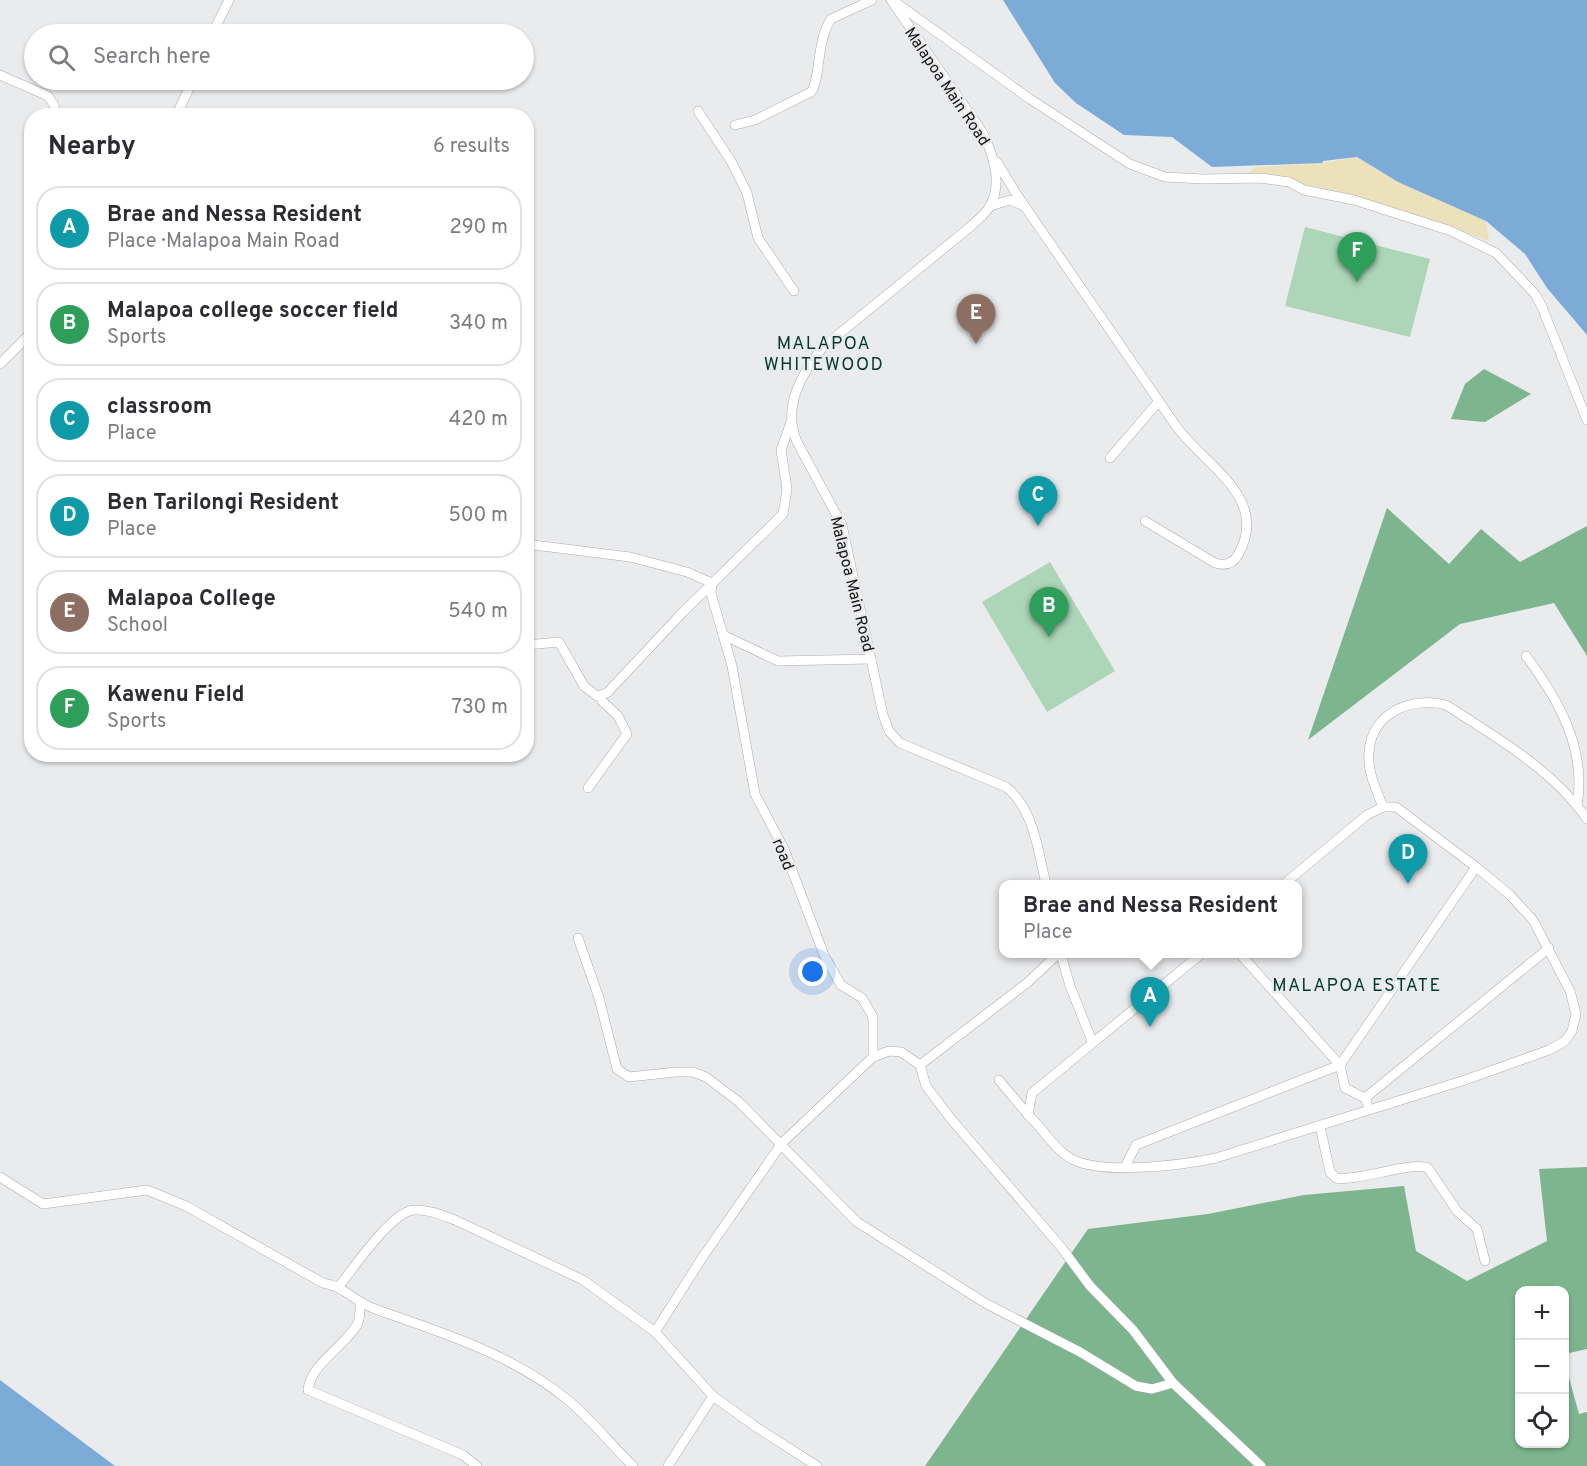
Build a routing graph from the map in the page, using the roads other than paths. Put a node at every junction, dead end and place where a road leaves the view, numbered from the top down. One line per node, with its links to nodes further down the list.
1 (229, 0): 4 (street)
2 (872, 0): 12 (street)
3 (892, 0): 13 (street, Malapoa Main Road); 20 (street)
4 (217, 24)
5 (0, 75): 6 (street)
6 (24, 86)
7 (34, 90): 9 (street)
8 (188, 90): 10 (street)
9 (53, 108)
10 (180, 108)
11 (698, 111): 16 (street)
12 (735, 125)
13 (994, 156): 14 (street, Malapoa Main Road); 15 (street)
14 (990, 206): 15 (street); 21 (street, Malapoa Main Road)
15 (1028, 209): 19 (street)
16 (794, 291)
17 (24, 340): 18 (street)
18 (0, 364)
19 (1159, 400): 22 (street); 23 (street)
20 (1587, 420)
21 (791, 422): 25 (street); 29 (street, Malapoa Main Road)
22 (1110, 458)
23 (1145, 521)
24 (534, 546): 25 (street)
25 (712, 583): 26 (street, road); 27 (street)
26 (723, 635): 29 (street); 45 (street, road)
27 (534, 644)
28 (1526, 656): 32 (street)
29 (871, 659): 36 (street, Malapoa Main Road)
30 (602, 701): 31 (street)
31 (588, 788)
32 (1577, 805): 33 (street); 34 (street)
33 (1383, 807): 35 (street); 37 (street)
34 (1587, 819)
35 (1476, 867): 39 (street); 47 (street)
36 (1045, 880)
37 (1290, 880)
38 (578, 938): 53 (street)
39 (1549, 948): 49 (street); 50 (street)
40 (1054, 958): 46 (street)
41 (1060, 958): 44 (street)
42 (1196, 958): 44 (street)
43 (1244, 958): 47 (street)
44 (1092, 1041): 51 (street)
45 (873, 1057): 46 (street); 53 (street)
46 (920, 1065): 60 (street)
47 (1340, 1065): 49 (street); 54 (street)
48 (999, 1080): 51 (street)
49 (1365, 1098): 50 (street)
50 (1370, 1109): 52 (street)
51 (1029, 1115): 54 (street)
52 (1320, 1126): 54 (street); 56 (street)
53 (782, 1143): 59 (street); 60 (street)
54 (1125, 1167)
55 (0, 1178): 57 (street)
56 (1485, 1262)
57 (339, 1286): 58 (street); 59 (street)
58 (360, 1304): 62 (street); 63 (street)
59 (655, 1332): 61 (street)
60 (1173, 1383): 66 (street)
61 (713, 1396): 64 (street); 65 (street)
62 (477, 1466)
63 (633, 1466)
64 (668, 1466)
65 (817, 1466)
66 (1261, 1466)

